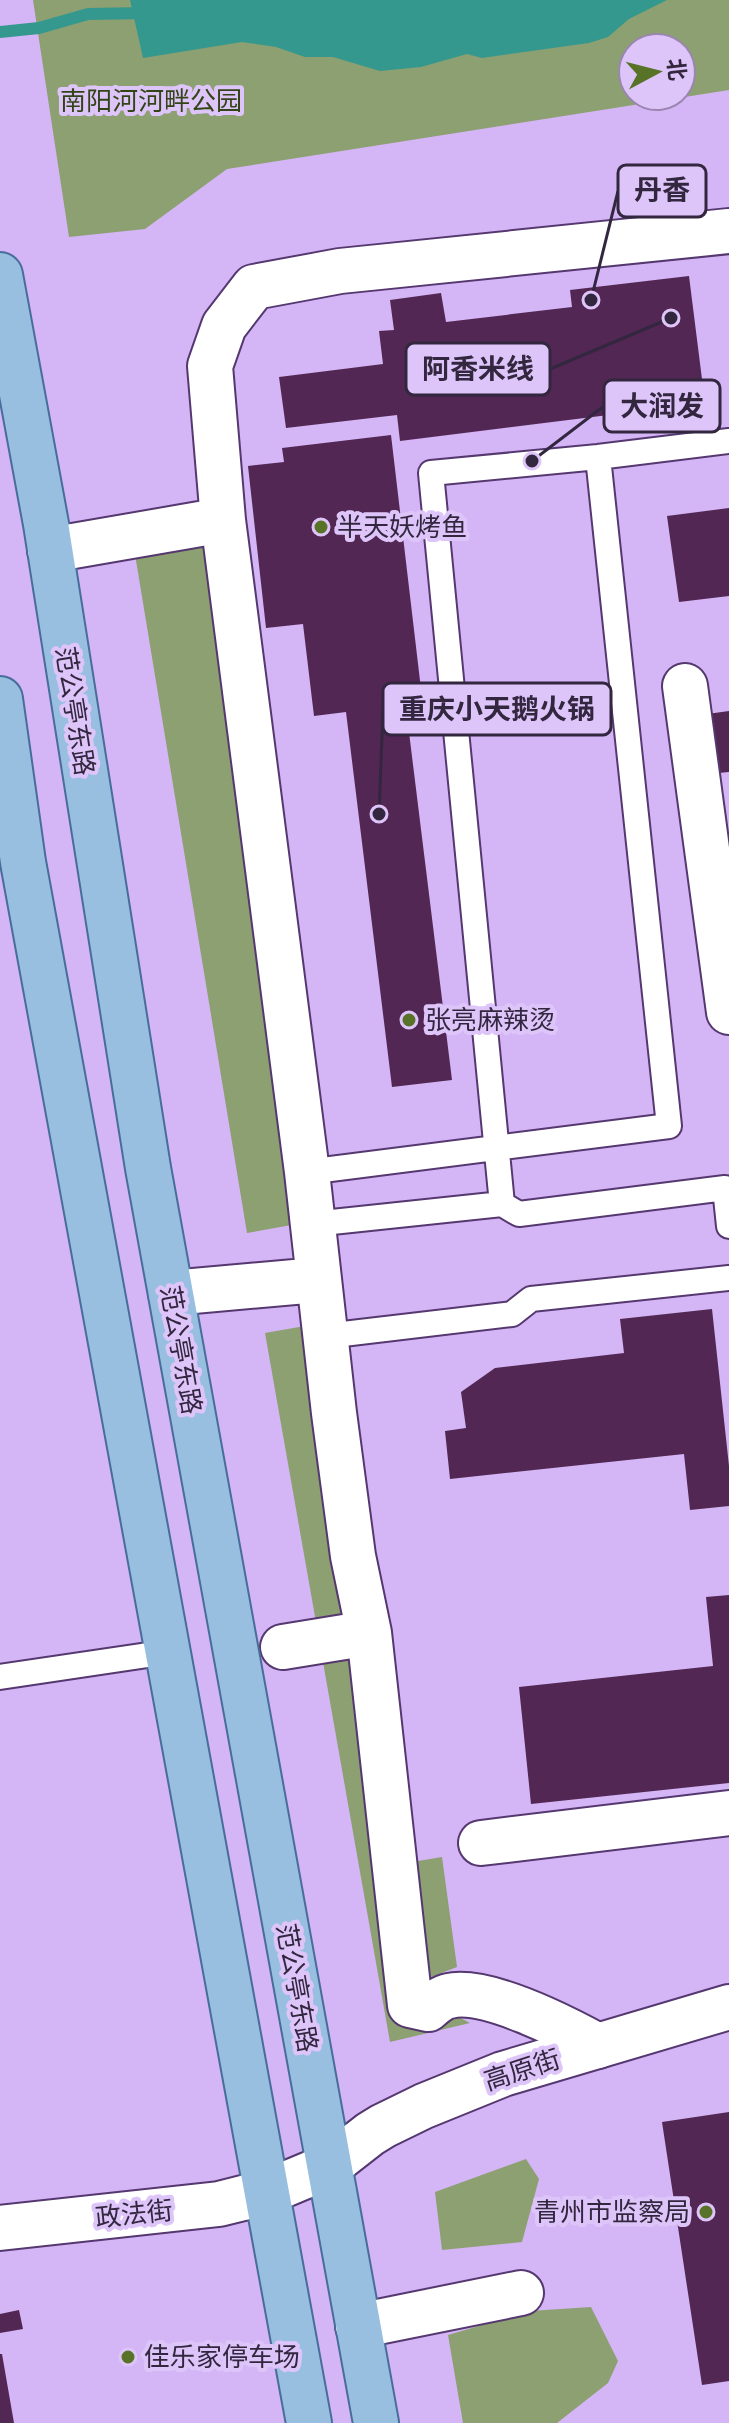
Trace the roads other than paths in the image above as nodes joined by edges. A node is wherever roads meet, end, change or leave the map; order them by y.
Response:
1 (728, 236) edge
2 (0, 275) edge
3 (729, 441) edge
4 (598, 457) junction
5 (223, 520) junction
6 (48, 537) junction
7 (685, 686) dead end
8 (0, 699) edge
9 (7, 814) edge
10 (11, 864) edge
11 (728, 994) edge
12 (498, 1147) junction
13 (307, 1172) junction
14 (502, 1204) junction
15 (313, 1224) junction
16 (729, 1226) edge
17 (729, 1278) edge
18 (317, 1280) junction
19 (171, 1293) junction
20 (326, 1336) junction
21 (369, 1633) junction
22 (283, 1647) dead end
23 (168, 1652) junction
24 (0, 1677) edge
25 (729, 1813) edge
26 (481, 1843) dead end
27 (729, 2007) edge
28 (598, 2046) junction
29 (329, 2166) junction
30 (267, 2192) junction
31 (0, 2228) edge
32 (521, 2293) dead end
33 (358, 2326) junction
34 (309, 2423) edge
35 (376, 2423) edge

1 - 5 street
2 - 6 main road, 范公亭东路
3 - 4 lane
4 - 12 lane
4 - 12 lane
5 - 6 street
5 - 13 street
6 - 19 main road, 范公亭东路
7 - 11 street
8 - 9 main road
9 - 10 main road
10 - 23 main road
12 - 13 lane
12 - 14 lane
13 - 15 street
14 - 15 lane
14 - 16 lane
15 - 18 street
17 - 20 lane
18 - 19 street
18 - 20 street
19 - 29 main road, 范公亭东路
20 - 21 street
21 - 22 street
21 - 28 street
23 - 24 lane
23 - 30 main road
25 - 26 street
27 - 28 street, 高原街
28 - 29 street, 高原街
29 - 30 street, 高原街
29 - 33 main road, 范公亭东路
30 - 31 street, 政法街
30 - 34 main road
32 - 33 street
33 - 35 main road, 范公亭东路

